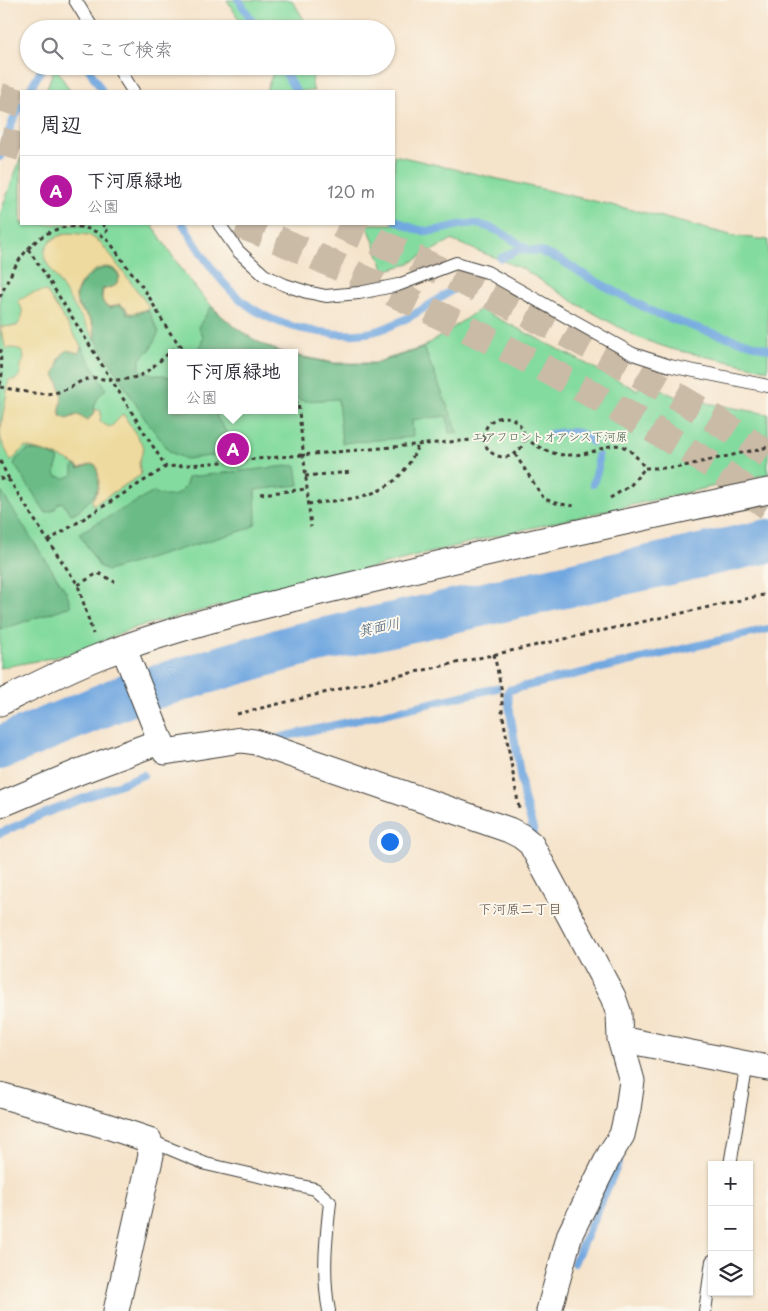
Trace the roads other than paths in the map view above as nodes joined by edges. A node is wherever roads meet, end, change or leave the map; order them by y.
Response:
1 (75, 0) edge
2 (87, 20) edge
3 (123, 75) edge
4 (132, 90) edge
5 (220, 225) edge
6 (768, 386) edge
7 (768, 491) edge
8 (126, 655) junction
9 (0, 703) edge
10 (159, 737) junction
11 (0, 805) edge
12 (620, 1039) junction
13 (757, 1066) edge
14 (0, 1095) edge
15 (149, 1140) junction
16 (731, 1161) edge
17 (708, 1290) edge
18 (116, 1311) edge
19 (329, 1311) edge
20 (549, 1311) edge
21 (705, 1311) edge

1 - 2 lane
3 - 4 lane
5 - 6 lane
7 - 8 street
8 - 9 street
8 - 10 street
10 - 11 street
10 - 12 street
12 - 13 street
12 - 20 street
13 - 16 lane
14 - 15 street
15 - 18 street
15 - 19 lane
17 - 21 lane

